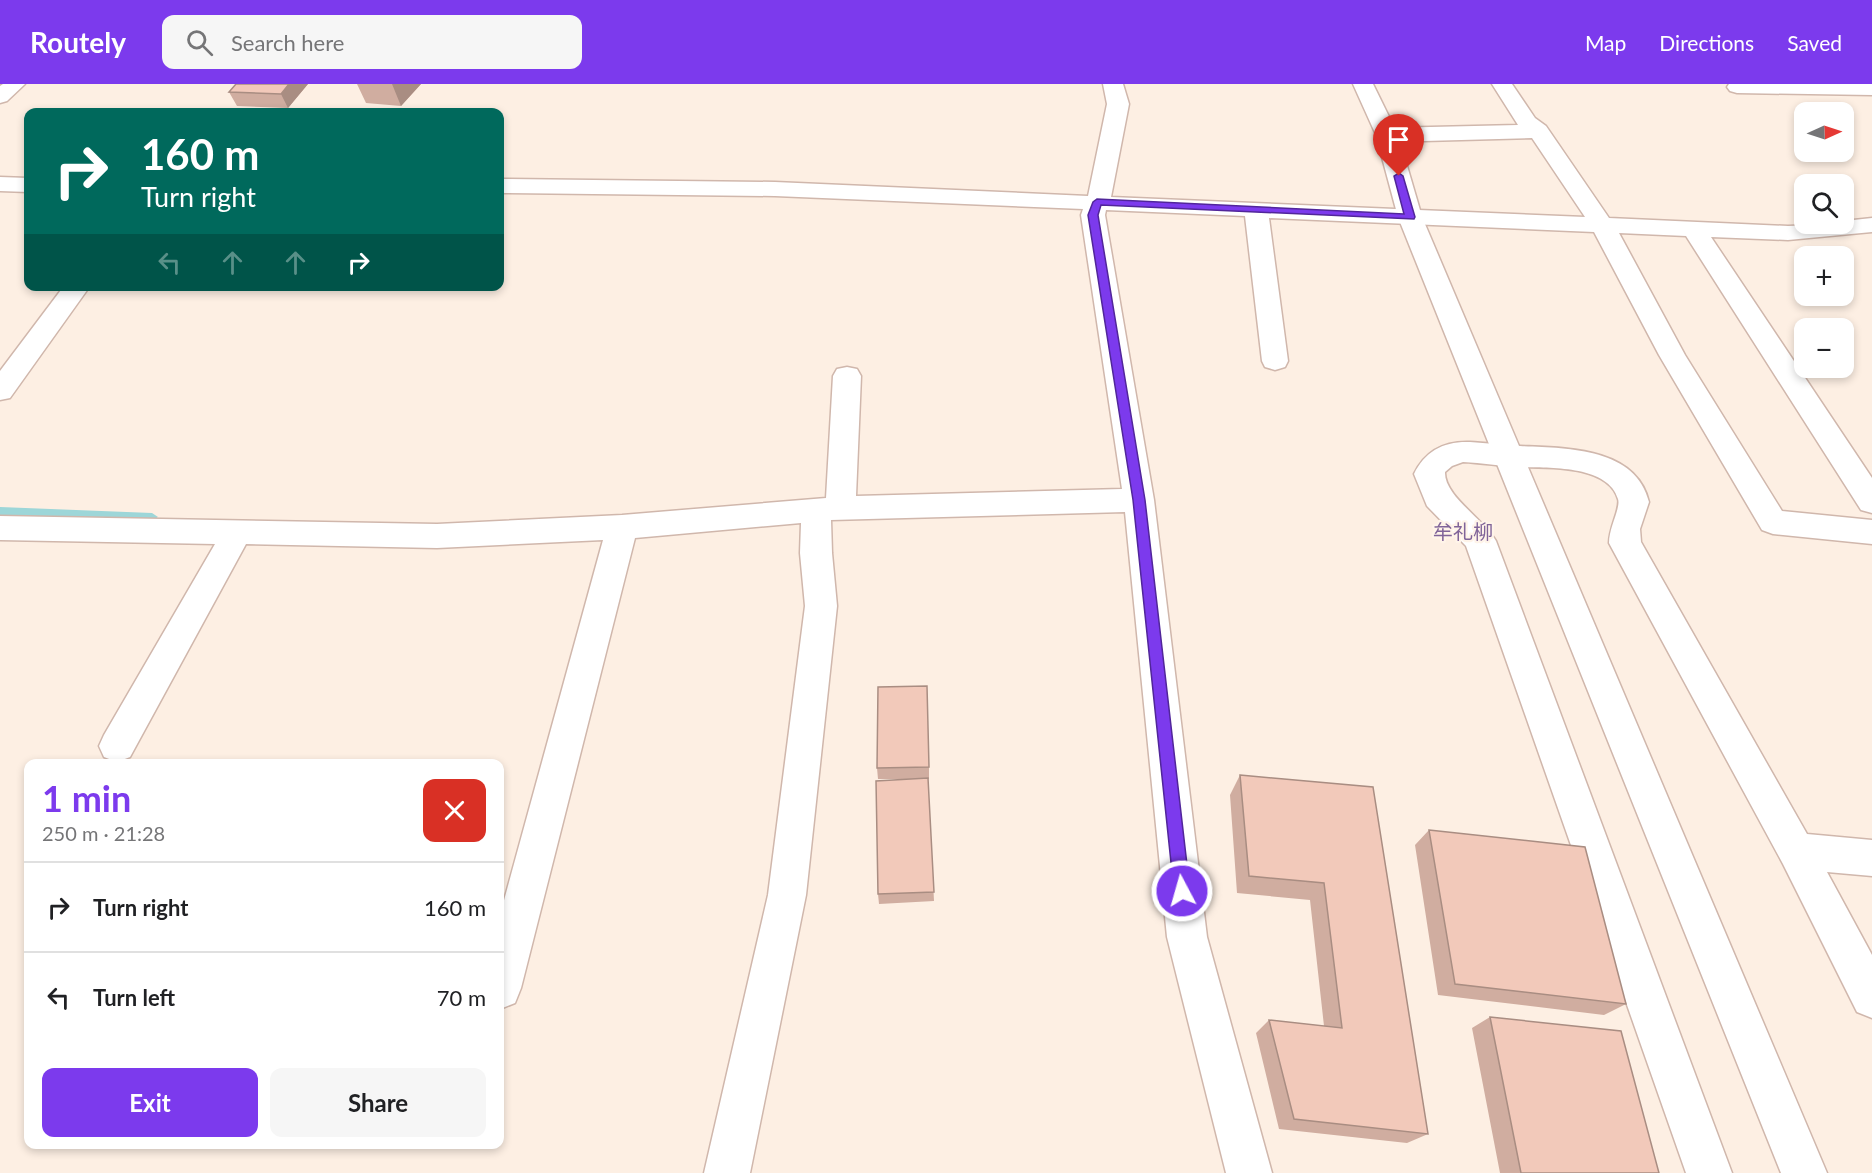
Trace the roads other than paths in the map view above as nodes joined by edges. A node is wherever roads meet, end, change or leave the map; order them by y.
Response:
1 (15, 84) edge
2 (1113, 84) edge
3 (1363, 84) edge
4 (1502, 84) edge
5 (1737, 87) dead end
6 (1872, 89) edge
7 (0, 97) edge
8 (1538, 131) junction
9 (1387, 135) junction
10 (0, 184) edge
11 (24, 185) edge
12 (504, 186) edge
13 (1097, 202) junction
14 (1256, 210) junction
15 (1410, 217) junction
16 (1872, 225) edge
17 (1603, 226) junction
18 (1694, 229) junction
19 (74, 291) edge
20 (1275, 361) dead end
21 (847, 376) dead end
22 (0, 391) edge
23 (1510, 455) junction
24 (1139, 500) junction
25 (1872, 502) edge
26 (828, 509) junction
27 (622, 527) junction
28 (0, 528) edge
29 (237, 532) junction
30 (1872, 532) edge
31 (117, 746) dead end
32 (1796, 851) junction
33 (1872, 858) edge
34 (504, 973) edge
35 (1872, 997) edge
36 (727, 1173) edge
37 (1249, 1173) edge
38 (1708, 1173) edge
39 (1804, 1173) edge

1 - 7 street
2 - 13 street
3 - 9 street
4 - 8 street
5 - 6 street
8 - 9 street
8 - 17 street
9 - 15 street
10 - 11 street
12 - 13 street
13 - 14 street
13 - 24 street
14 - 15 street
14 - 20 street
15 - 17 street
15 - 23 street
16 - 18 street
17 - 18 street
17 - 30 street
18 - 25 street
19 - 22 street
21 - 26 street
23 - 32 street
23 - 38 street
23 - 39 street
24 - 26 street
24 - 37 street
26 - 27 street
26 - 36 street
27 - 29 street
27 - 34 street
28 - 29 street
29 - 31 street
32 - 33 street
32 - 35 street

